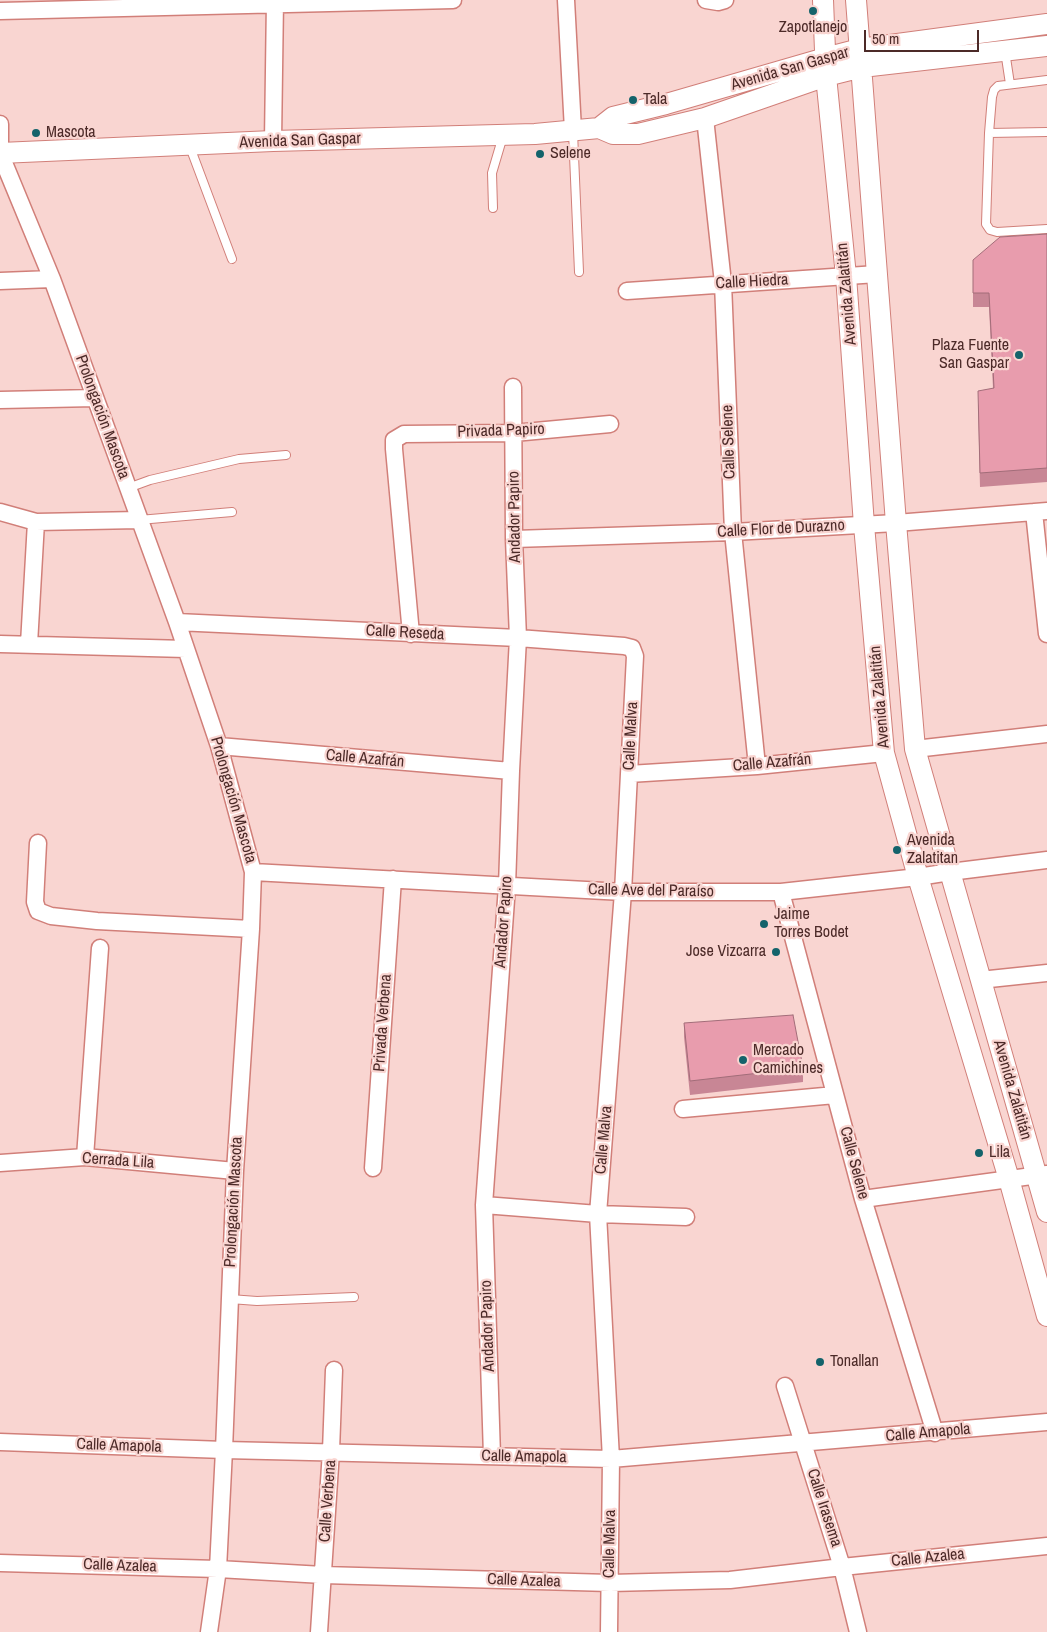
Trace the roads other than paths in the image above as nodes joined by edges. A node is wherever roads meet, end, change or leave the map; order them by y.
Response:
1 (453, 0) edge
2 (566, 0) edge
3 (706, 0) edge
4 (725, 0) edge
5 (823, 0) edge
6 (856, 0) edge
7 (275, 2) edge
8 (0, 11) edge
9 (1047, 24) edge
10 (1004, 40) junction
11 (1047, 46) edge
12 (861, 58) junction
13 (826, 67) junction
14 (1047, 80) edge
15 (1010, 84) junction
16 (705, 118) junction
17 (0, 124) edge
18 (599, 128) junction
19 (573, 130) junction
20 (1047, 132) edge
21 (989, 133) junction
22 (503, 134) junction
23 (273, 141) junction
24 (189, 145) junction
25 (0, 153) edge
26 (493, 208) dead end
27 (1047, 229) edge
28 (232, 259) dead end
29 (579, 272) dead end
30 (877, 274) junction
31 (846, 276) junction
32 (52, 279) junction
33 (0, 281) edge
34 (723, 283) junction
35 (627, 291) dead end
36 (514, 387) dead end
37 (95, 398) junction
38 (0, 400) edge
39 (610, 424) dead end
40 (514, 432) junction
41 (286, 456) dead end
42 (128, 488) junction
43 (0, 512) edge
44 (232, 512) dead end
45 (1040, 512) edge
46 (139, 520) junction
47 (36, 522) junction
48 (896, 523) junction
49 (864, 524) junction
50 (733, 532) junction
51 (514, 538) junction
52 (177, 622) junction
53 (411, 634) junction
54 (1047, 634) edge
55 (518, 638) junction
56 (0, 644) edge
57 (29, 644) junction
58 (632, 648) joint
59 (186, 650) junction
60 (1047, 734) edge
61 (219, 746) junction
62 (915, 749) junction
63 (884, 753) junction
64 (758, 766) junction
65 (511, 771) junction
66 (629, 774) junction
67 (38, 843) dead end
68 (1047, 860) edge
69 (253, 872) junction
70 (950, 872) junction
71 (918, 877) junction
72 (393, 879) junction
73 (507, 886) junction
74 (623, 892) junction
75 (781, 892) junction
76 (251, 929) junction
77 (100, 948) dead end
78 (1047, 973) edge
79 (980, 980) junction
80 (835, 1095) junction
81 (683, 1109) dead end
82 (85, 1157) junction
83 (0, 1163) edge
84 (373, 1168) dead end
85 (235, 1171) junction
86 (1042, 1175) edge
87 (1009, 1179) junction
88 (863, 1199) junction
89 (484, 1206) junction
90 (1047, 1212) edge
91 (598, 1214) junction
92 (686, 1217) dead end
93 (354, 1297) dead end
94 (230, 1299) junction
95 (1047, 1316) edge
96 (334, 1370) dead end
97 (785, 1386) dead end
98 (1047, 1422) edge
99 (936, 1433) junction
100 (0, 1442) edge
101 (803, 1444) junction
102 (224, 1450) junction
103 (331, 1452) junction
104 (492, 1456) junction
105 (611, 1459) junction
106 (1047, 1546) edge
107 (0, 1563) edge
108 (842, 1567) junction
109 (218, 1569) junction
110 (323, 1575) junction
111 (610, 1583) junction
112 (209, 1632) edge
113 (319, 1632) edge
114 (609, 1632) edge
115 (858, 1632) edge

1 - 7 street
2 - 19 street
3 - 4 street
5 - 13 street, Avenida Zalatitán
6 - 12 street, Avenida Zalatitán
7 - 8 street
7 - 23 street
9 - 10 street, Avenida San Gaspar
10 - 11 street, Avenida San Gaspar
10 - 12 street, Avenida San Gaspar
10 - 15 lane
12 - 13 street, Avenida San Gaspar
12 - 30 street, Avenida Zalatitán
13 - 16 street, Avenida San Gaspar
13 - 18 street, Avenida San Gaspar
13 - 31 street, Avenida Zalatitán
14 - 15 lane
15 - 21 lane
16 - 18 street, Avenida San Gaspar
16 - 34 street, Calle Selene
17 - 25 street, Prolongación Mascota
18 - 19 street, Avenida San Gaspar
19 - 22 street, Avenida San Gaspar
19 - 29 lane
20 - 21 lane
21 - 27 lane
22 - 23 street, Avenida San Gaspar
22 - 26 lane
23 - 24 street, Avenida San Gaspar
24 - 25 street, Avenida San Gaspar
24 - 28 lane
25 - 32 street, Prolongación Mascota
30 - 31 street, Calle Hiedra
30 - 48 street, Avenida Zalatitán
31 - 34 street, Calle Hiedra
31 - 49 street, Avenida Zalatitán
32 - 33 street
32 - 37 street, Prolongación Mascota
34 - 35 street, Calle Hiedra
34 - 50 street, Calle Selene
36 - 40 street, Andador Papiro
37 - 38 street
37 - 42 street, Prolongación Mascota
39 - 40 street, Privada Papiro
40 - 51 street, Andador Papiro
40 - 53 street, Privada Papiro
41 - 42 lane
42 - 46 street, Prolongación Mascota
43 - 47 street
44 - 46 lane
45 - 48 street, Calle Flor de Durazno
45 - 54 street
46 - 47 street
46 - 52 street, Prolongación Mascota
47 - 57 street
48 - 49 street, Calle Flor de Durazno
48 - 62 street, Avenida Zalatitán
49 - 50 street, Calle Flor de Durazno
49 - 63 street, Avenida Zalatitán
50 - 51 street, Calle Flor de Durazno
50 - 64 street, Calle Selene
51 - 55 street, Andador Papiro
52 - 53 street, Calle Reseda
52 - 59 street, Prolongación Mascota
53 - 55 street, Calle Reseda
55 - 58 street, Calle Reseda
55 - 65 street, Andador Papiro
56 - 57 street
57 - 59 street
58 - 66 street, Calle Malva
59 - 61 street, Prolongación Mascota
60 - 62 street
61 - 65 street, Calle Azafrán
61 - 69 street, Prolongación Mascota
62 - 70 street, Avenida Zalatitán
63 - 64 street, Calle Azafrán
63 - 71 street, Avenida Zalatitán
64 - 66 street, Calle Azafrán
65 - 73 street, Andador Papiro
66 - 74 street, Calle Malva
67 - 76 street
68 - 70 street, Calle Ave del Paraíso
69 - 72 street, Calle Ave del Paraíso
69 - 76 street, Prolongación Mascota
70 - 71 street, Calle Ave del Paraíso
70 - 79 street, Avenida Zalatitán
71 - 75 street, Calle Ave del Paraíso
71 - 87 street, Avenida Zalatitán
72 - 73 street, Calle Ave del Paraíso
72 - 84 street, Privada Verbena
73 - 74 street, Calle Ave del Paraíso
73 - 89 street, Andador Papiro
74 - 75 street, Calle Ave del Paraíso
74 - 91 street, Calle Malva
75 - 80 street, Calle Selene
76 - 85 street, Prolongación Mascota
77 - 82 street
78 - 79 street
79 - 86 street, Avenida Zalatitán
80 - 81 street
80 - 88 street, Calle Selene
82 - 83 street, Cerrada Lila
82 - 85 street, Cerrada Lila
85 - 94 street, Prolongación Mascota
86 - 87 street
86 - 90 street, Avenida Zalatitán
87 - 88 street
87 - 95 street, Avenida Zalatitán
88 - 99 street, Calle Selene
89 - 91 street
89 - 104 street, Andador Papiro
91 - 92 street
91 - 105 street, Calle Malva
93 - 94 lane
94 - 102 street, Prolongación Mascota
96 - 103 street, Calle Verbena
97 - 101 street, Calle Irasema
98 - 99 street, Calle Amapola
99 - 101 street, Calle Amapola
100 - 102 street, Calle Amapola
101 - 105 street, Calle Amapola
101 - 108 street, Calle Irasema
102 - 103 street, Calle Amapola
102 - 109 street, Prolongación Mascota
103 - 104 street, Calle Amapola
103 - 110 street, Calle Verbena
104 - 105 street, Calle Amapola
105 - 111 street, Calle Malva
106 - 108 street, Calle Azalea
107 - 109 street, Calle Azalea
108 - 111 street, Calle Azalea
108 - 115 street, Calle Irasema
109 - 110 street, Calle Azalea
109 - 112 street, Prolongación Mascota
110 - 111 street, Calle Azalea
110 - 113 street, Calle Verbena
111 - 114 street, Calle Malva

